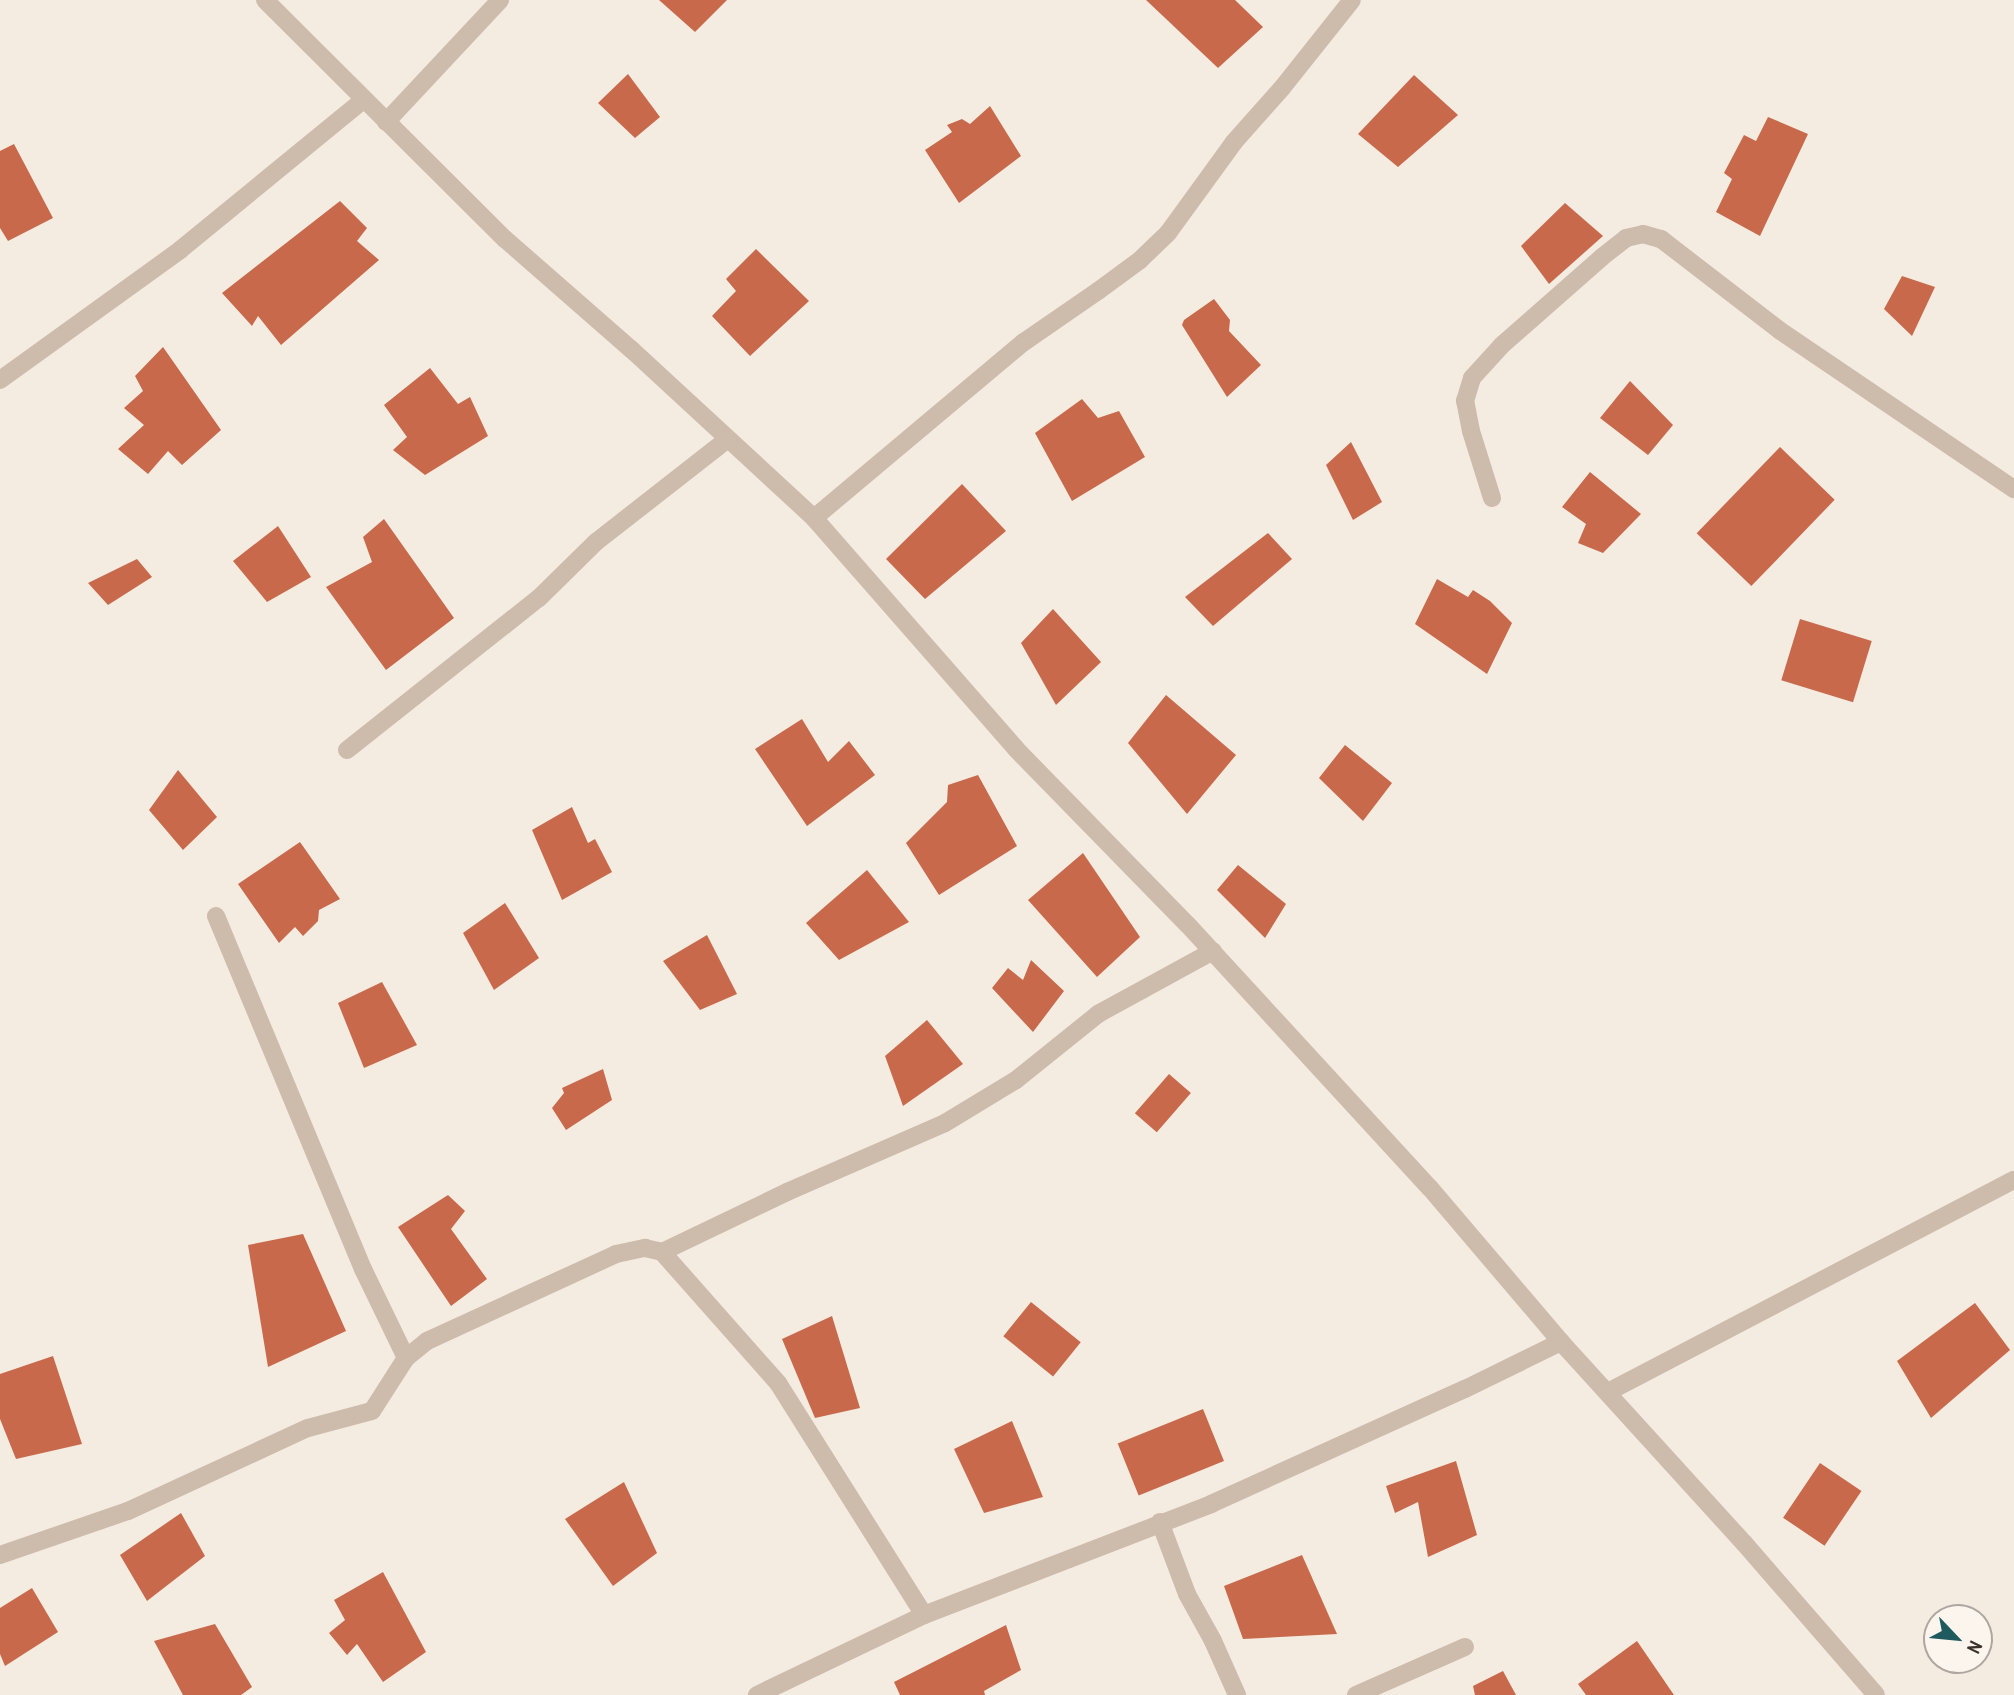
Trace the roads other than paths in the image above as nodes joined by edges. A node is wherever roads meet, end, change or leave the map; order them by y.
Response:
1 (265, 0) edge
2 (500, 0) edge
3 (1352, 0) edge
4 (363, 100) junction
5 (386, 122) junction
6 (0, 380) edge
7 (728, 439) junction
8 (2014, 489) edge
9 (1492, 498) dead end
10 (814, 518) junction
11 (348, 750) dead end
12 (216, 916) dead end
13 (1213, 951) junction
14 (2014, 1180) edge
15 (662, 1252) junction
16 (1561, 1342) junction
17 (406, 1358) junction
18 (1608, 1392) junction
19 (1160, 1522) junction
20 (0, 1555) edge
21 (924, 1615) junction
22 (1465, 1647) dead end
23 (757, 1695) edge
24 (1237, 1695) edge
25 (1356, 1695) edge
26 (1876, 1695) edge

1 - 4 street
2 - 5 street
3 - 10 street
4 - 5 street
4 - 6 street
5 - 7 street
7 - 10 street
7 - 11 street
8 - 9 street
10 - 13 street
12 - 17 street
13 - 15 street
13 - 16 street
14 - 18 street
15 - 17 street
15 - 21 street
16 - 18 street
16 - 19 street
17 - 20 street
18 - 26 street
19 - 21 street
19 - 24 street
21 - 23 street
22 - 25 street

